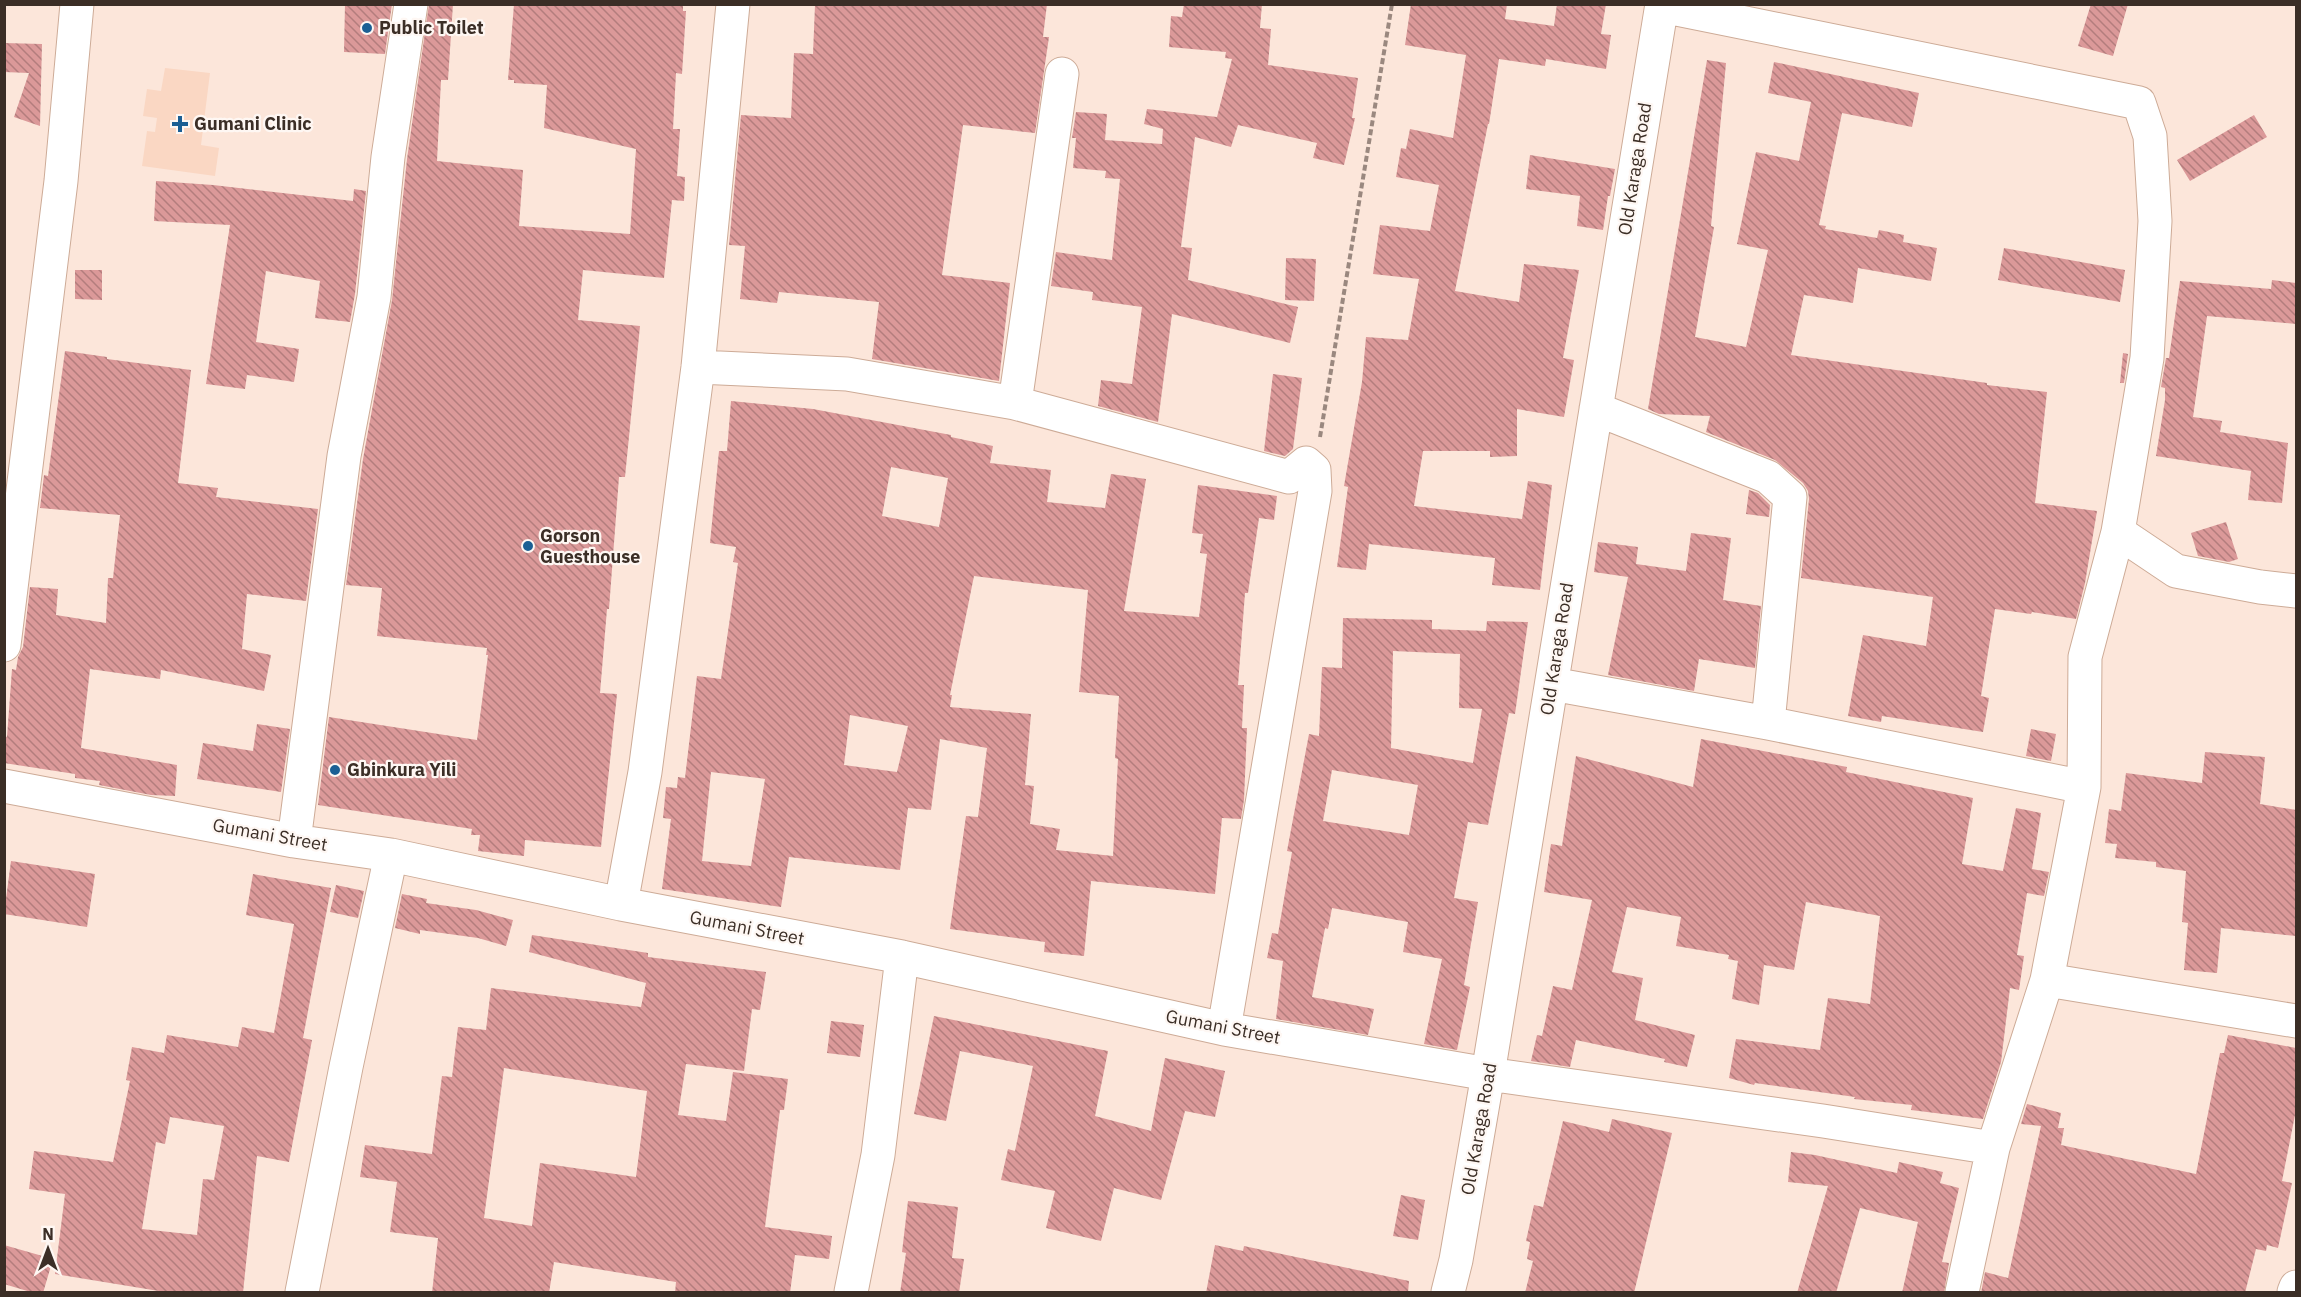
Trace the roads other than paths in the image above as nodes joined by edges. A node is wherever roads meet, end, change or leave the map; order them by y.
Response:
1 (77, 4) edge
2 (411, 4) edge
3 (733, 4) edge
4 (1662, 5) edge
5 (1062, 74) dead end
6 (698, 367) junction
7 (1015, 403) junction
8 (1596, 409) junction
9 (2118, 532) junction
10 (2296, 591) edge
11 (4, 645) edge
12 (1552, 684) junction
13 (1768, 723) junction
14 (4, 786) edge
15 (2084, 787) junction
16 (294, 841) junction
17 (391, 855) junction
18 (621, 904) junction
19 (902, 957) junction
20 (2047, 980) junction
21 (2296, 1021) edge
22 (1224, 1029) junction
23 (1488, 1074) junction
24 (1993, 1148) junction
25 (2296, 1287) edge
26 (302, 1293) edge
27 (851, 1293) edge
28 (1448, 1293) edge
29 (1962, 1293) edge
30 (2294, 1293) edge

1 - 11 street
2 - 16 street
3 - 6 street
4 - 8 street, Old Karaga Road
4 - 9 street
5 - 7 street
6 - 7 street
6 - 18 street
7 - 22 street
8 - 12 street, Old Karaga Road
8 - 13 street
9 - 10 street
9 - 15 street
12 - 13 street
12 - 23 street, Old Karaga Road
13 - 15 street
14 - 16 street, Gumani Street
15 - 20 street
16 - 17 street, Gumani Street
17 - 18 street, Gumani Street
17 - 26 street
18 - 19 street, Gumani Street
19 - 22 street, Gumani Street
19 - 27 street
20 - 21 street
20 - 24 street
22 - 23 street, Gumani Street
23 - 24 street, Gumani Street
23 - 28 street, Old Karaga Road
24 - 29 street
25 - 30 street

